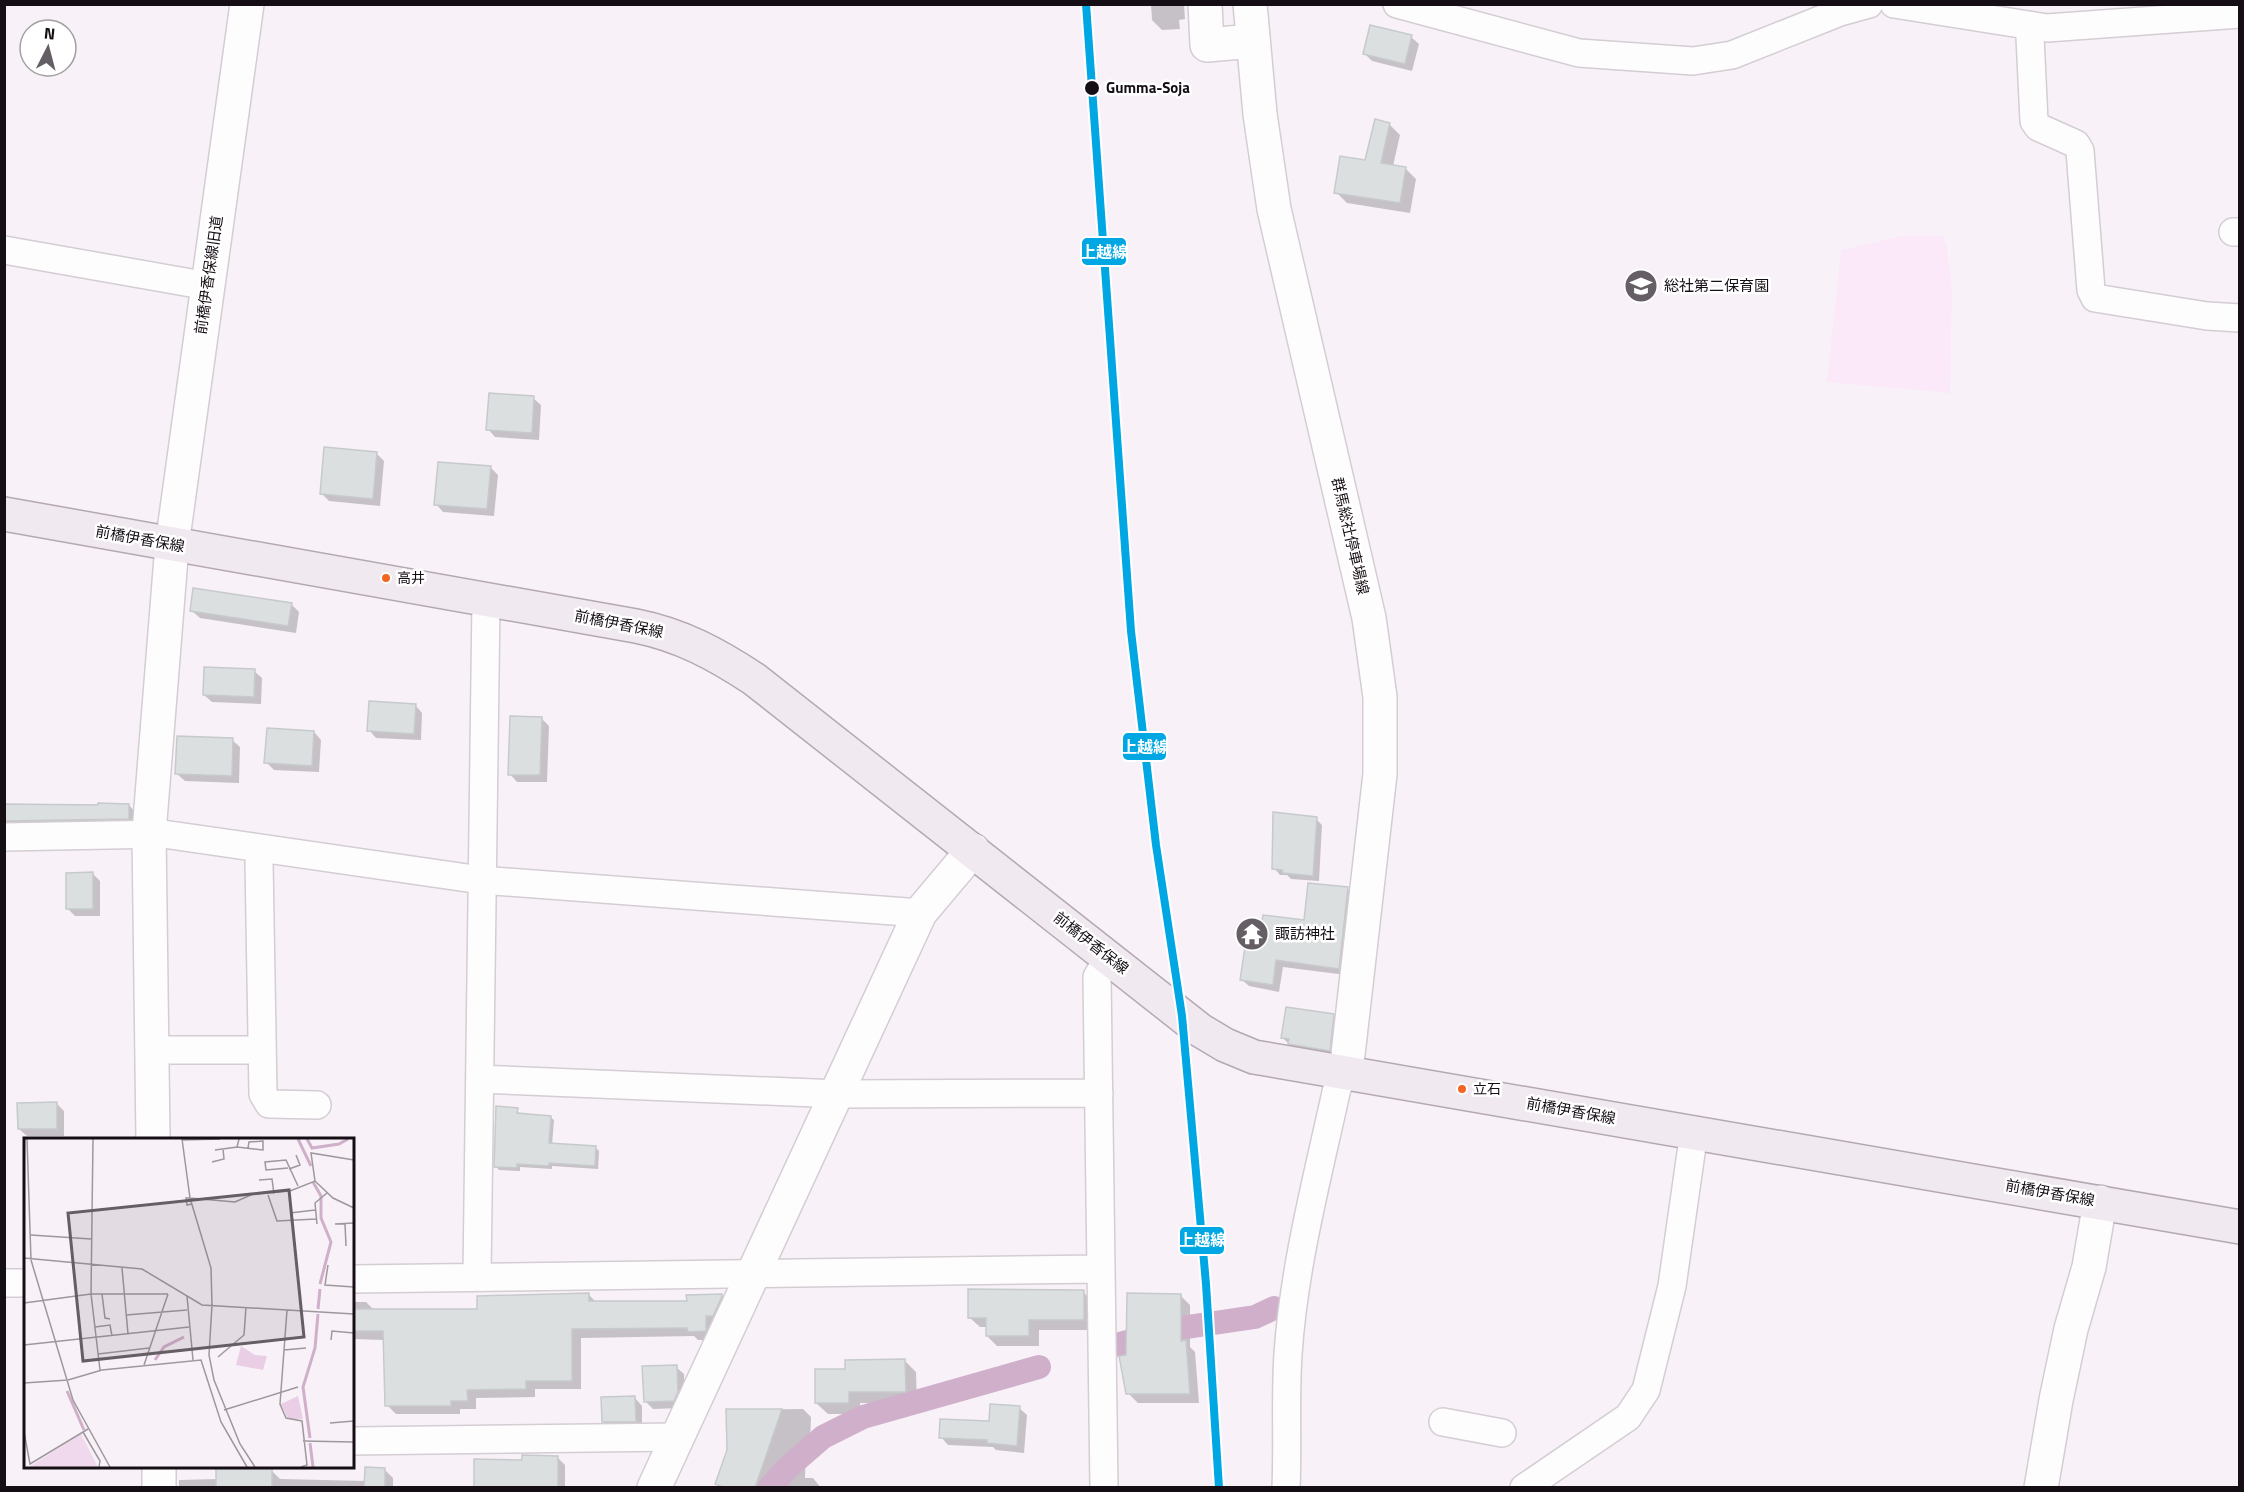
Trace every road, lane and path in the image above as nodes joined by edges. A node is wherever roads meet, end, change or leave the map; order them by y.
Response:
1 (247, 4) edge
2 (1205, 4) edge
3 (1250, 4) edge
4 (1397, 4) edge
5 (1869, 4) edge
6 (1894, 4) edge
7 (2240, 14) edge
8 (2087, 15) edge
9 (2032, 27) junction
10 (1253, 41) junction
11 (4, 250) edge
12 (208, 286) junction
13 (2240, 318) edge
14 (4, 514) edge
15 (172, 545) junction
16 (486, 601) junction
17 (149, 833) junction
18 (4, 837) edge
19 (263, 849) junction
20 (973, 850) junction
21 (481, 880) junction
22 (920, 913) junction
23 (1109, 957) junction
24 (151, 1050) junction
25 (262, 1050) junction
26 (1346, 1072) junction
27 (480, 1079) junction
28 (1099, 1093) junction
29 (838, 1094) junction
30 (317, 1105) dead end
31 (1694, 1132) junction
32 (153, 1138) edge
33 (2100, 1202) junction
34 (2240, 1227) edge
35 (1100, 1269) junction
36 (754, 1274) junction
37 (477, 1276) junction
38 (354, 1279) edge
39 (4, 1283) edge
40 (24, 1283) edge
41 (1443, 1422) dead end
42 (1502, 1433) dead end
43 (678, 1437) junction
44 (354, 1441) edge
45 (159, 1468) edge
46 (159, 1488) edge
47 (654, 1488) edge
48 (1104, 1488) edge
49 (1286, 1488) edge
50 (1524, 1488) edge
51 (2041, 1488) edge

1 - 12 street, 前橋伊香保線旧道
2 - 10 street
3 - 10 street, 群馬総社停車場線
4 - 5 street
6 - 9 street
7 - 8 street
8 - 9 street
9 - 13 street
10 - 26 street, 群馬総社停車場線
11 - 12 street
12 - 15 street, 前橋伊香保線旧道
14 - 15 main road, 前橋伊香保線
15 - 16 main road, 前橋伊香保線
15 - 17 street, 前橋伊香保線旧道
16 - 20 main road, 前橋伊香保線
16 - 21 street
17 - 18 street
17 - 19 street
17 - 24 street, 前橋伊香保線旧道
19 - 21 street
19 - 25 street
20 - 22 street
20 - 23 main road, 前橋伊香保線
21 - 22 street
21 - 27 street
22 - 29 street
23 - 26 main road, 前橋伊香保線
23 - 28 street
24 - 25 street
24 - 32 street, 前橋伊香保線旧道
25 - 30 street
26 - 31 main road, 前橋伊香保線
26 - 49 street
27 - 29 street
27 - 37 street
28 - 29 street
28 - 35 street
29 - 36 street
31 - 33 main road, 前橋伊香保線
31 - 50 street
33 - 34 main road, 前橋伊香保線
33 - 51 street
35 - 36 street
35 - 48 street
36 - 37 street
36 - 43 street
37 - 38 street
39 - 40 street
41 - 42 street
43 - 44 street
43 - 47 street
45 - 46 street

